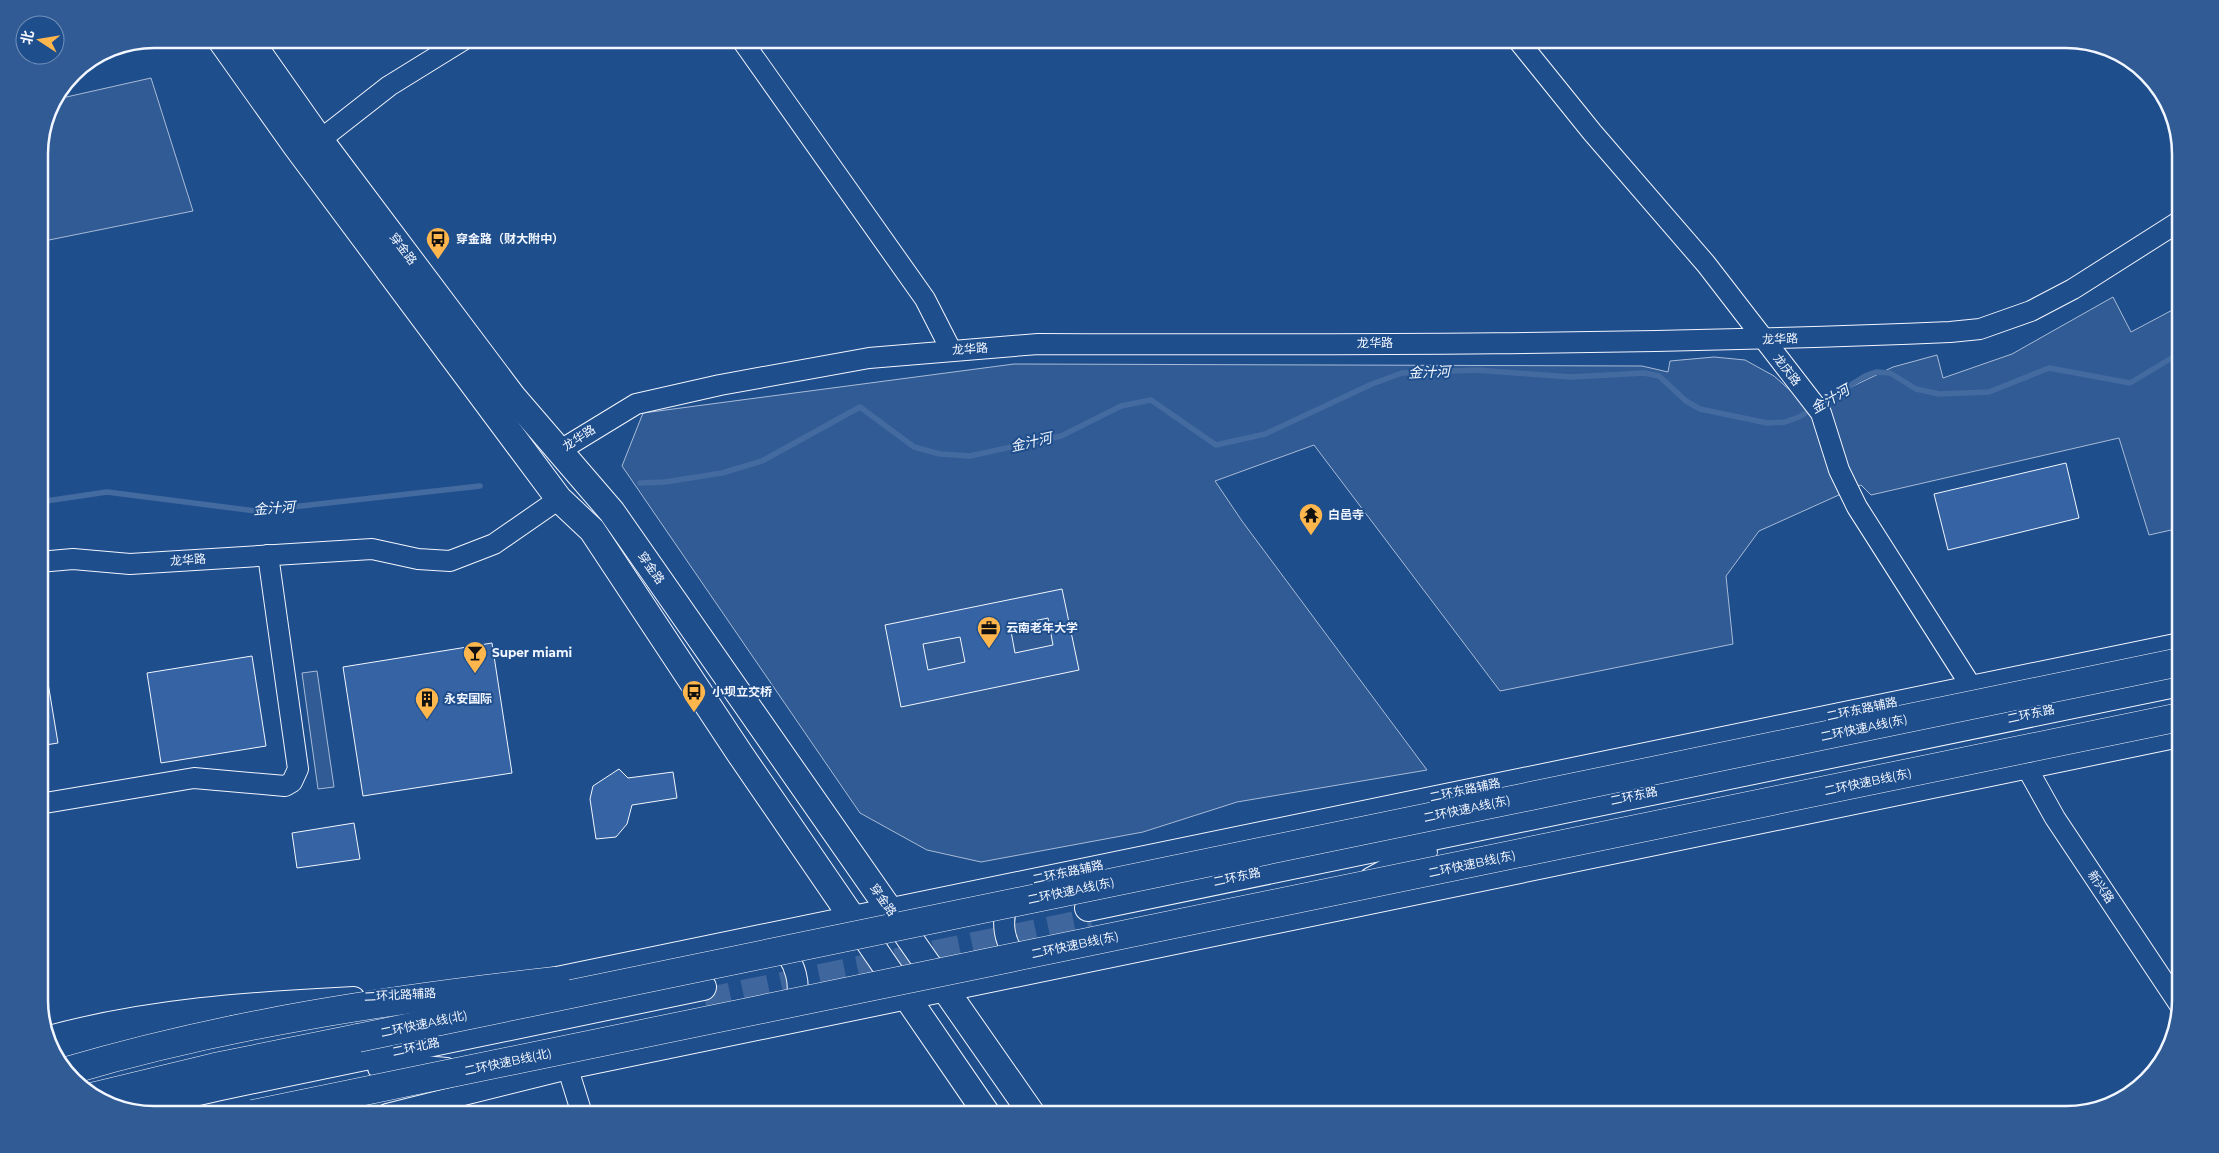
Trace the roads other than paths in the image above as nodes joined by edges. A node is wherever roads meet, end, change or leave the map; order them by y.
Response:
1 (226, 48) edge
2 (255, 48) edge
3 (450, 48) edge
4 (747, 48) edge
5 (1524, 48) edge
6 (320, 140) junction
7 (2171, 227) edge
8 (1763, 340) junction
9 (951, 350) junction
10 (559, 451) junction
11 (559, 499) junction
12 (268, 555) junction
13 (48, 561) edge
14 (2172, 645) edge
15 (2172, 664) edge
16 (2172, 685) edge
17 (1971, 686) junction
18 (2172, 699) edge
19 (2172, 720) edge
20 (2172, 739) edge
21 (2027, 768) junction
22 (48, 802) edge
23 (1239, 837) junction
24 (1425, 846) junction
25 (1037, 878) junction
26 (889, 909) junction
27 (1090, 914) tunnel mouth
28 (852, 917) junction
29 (1256, 927) junction
30 (752, 947) junction
31 (1054, 969) junction
32 (552, 978) junction
33 (946, 991) junction
34 (2172, 993) edge
35 (704, 994) tunnel mouth
36 (908, 999) junction
37 (352, 1007) junction
38 (764, 1019) junction
39 (53, 1035) edge
40 (60, 1050) edge
41 (377, 1061) junction
42 (560, 1061) junction
43 (74, 1069) edge
44 (105, 1094) edge
45 (141, 1105) edge
46 (193, 1106) edge
47 (300, 1106) edge
48 (360, 1106) edge
49 (418, 1106) edge
50 (579, 1106) edge
51 (982, 1106) edge
52 (1026, 1106) edge

1 - 11 main road, 穿金路
2 - 6 main road, 穿金路
3 - 6 street
4 - 9 street
5 - 8 street, 龙庆路
6 - 10 main road, 穿金路
7 - 8 street, 龙华路
8 - 9 street, 龙华路
8 - 17 street, 龙庆路
9 - 10 street, 龙华路
10 - 26 main road, 穿金路
11 - 12 street, 龙华路
11 - 28 main road, 穿金路
12 - 13 street, 龙华路
12 - 22 street
14 - 17 street, 二环东路辅路
15 - 30 highway, 二环快速A线(东), bridge
16 - 24 main road, 二环东路
17 - 23 street, 二环东路辅路
18 - 24 main road, 二环东路
19 - 38 highway, 二环快速B线(东), bridge
20 - 21 street
21 - 29 street
21 - 34 street, 新兴路
23 - 24 street
23 - 25 street, 二环东路辅路
24 - 27 main road, 二环东路
24 - 29 street
25 - 26 street, 二环东路辅路
25 - 31 street
26 - 28 street, 二环东路辅路
26 - 33 main road, 穿金路
28 - 30 street, 二环东路辅路
28 - 36 main road, 穿金路
29 - 31 street
30 - 32 street, 二环北路辅路
30 - 37 highway, bridge
30 - 38 street
30 - 44 highway, 二环快速A线(北), bridge
31 - 33 street
32 - 39 street, 二环北路辅路
32 - 41 street
33 - 36 street
33 - 52 main road, 穿金路
35 - 41 main road, 二环北路
36 - 38 street
36 - 51 main road, 穿金路
37 - 40 highway, bridge
37 - 43 highway, bridge
38 - 42 highway, 二环快速B线(北), bridge
41 - 42 street
41 - 45 main road, 二环北路
41 - 46 main road, 二环北路
42 - 47 highway, 二环快速B线(北), bridge
42 - 48 highway, bridge
42 - 49 street
42 - 50 street

